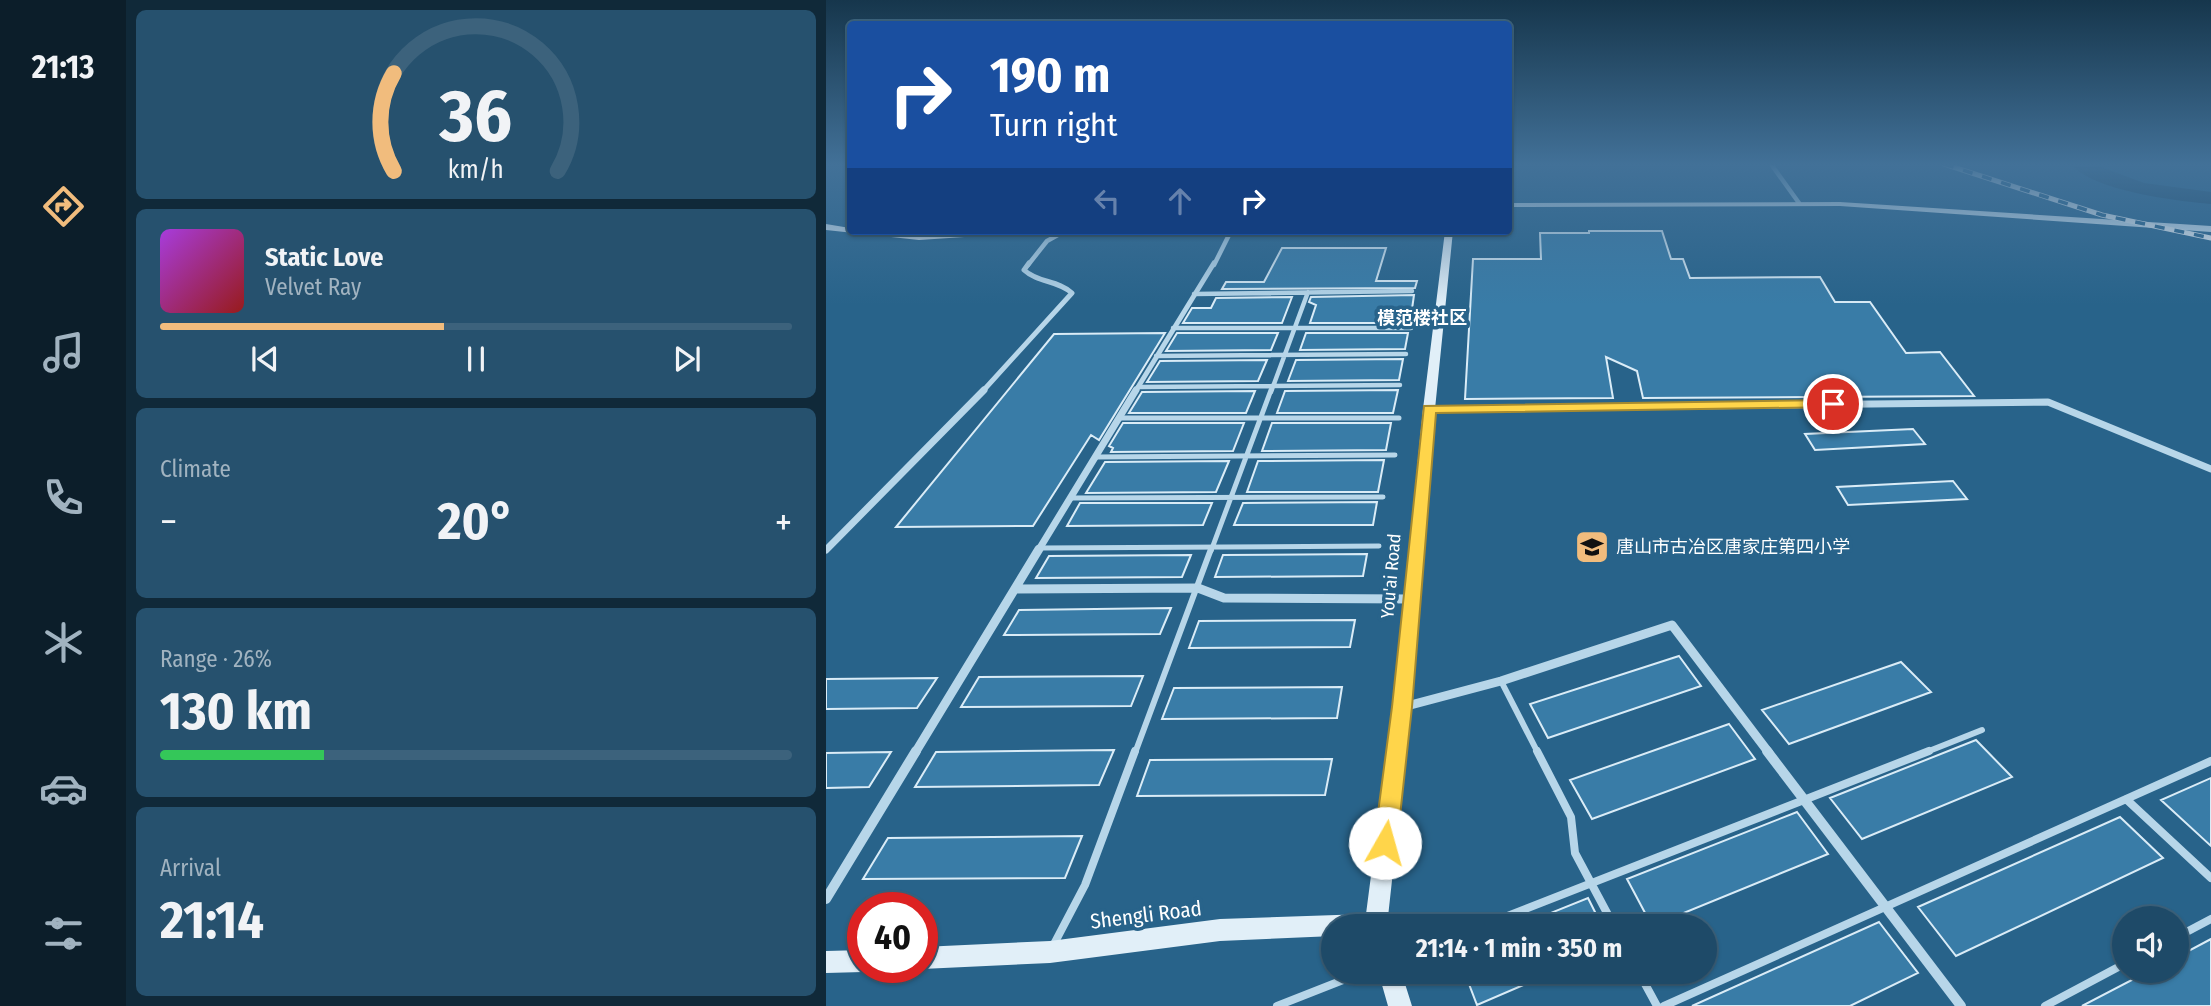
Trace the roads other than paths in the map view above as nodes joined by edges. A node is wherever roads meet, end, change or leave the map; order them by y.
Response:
1 (1966, 211) edge
2 (826, 227) edge
3 (2211, 229) edge
4 (847, 230) edge
5 (898, 235) edge
6 (949, 235) edge
7 (1058, 235) edge
8 (1229, 235) edge
9 (1449, 235) edge
10 (1308, 292) junction
11 (1412, 292) dead end
12 (1194, 293) junction
13 (1173, 328) junction
14 (1294, 328) junction
15 (1411, 328) dead end
16 (1406, 354) dead end
17 (1284, 355) junction
18 (1157, 356) junction
19 (1400, 385) dead end
20 (1273, 386) junction
21 (1138, 387) junction
22 (1429, 409) junction
23 (1119, 418) junction
24 (1261, 418) junction
25 (1399, 418) dead end
26 (1395, 455) dead end
27 (1247, 456) junction
28 (1095, 457) junction
29 (2211, 469) edge
30 (1231, 497) junction
31 (1383, 497) dead end
32 (1071, 498) junction
33 (1380, 546) dead end
34 (1213, 547) junction
35 (1040, 548) junction
36 (826, 550) edge
37 (1198, 588) junction
38 (1015, 589) junction
39 (1411, 599) junction
40 (1501, 681) junction
41 (1402, 707) junction
42 (1982, 730) dead end
43 (2211, 761) edge
44 (2126, 799) junction
45 (1804, 800) junction
46 (2211, 878) edge
47 (1591, 883) junction
48 (826, 898) edge
49 (1886, 907) junction
50 (1377, 914) edge
51 (1512, 914) edge
52 (1608, 914) edge
53 (2211, 919) edge
54 (1321, 927) edge
55 (2189, 931) edge
56 (1050, 952) junction
57 (938, 957) edge
58 (847, 961) edge
59 (826, 962) edge
60 (2112, 970) edge
61 (1333, 984) edge
62 (1394, 984) edge
63 (1645, 984) edge
64 (1278, 1006) edge
65 (1400, 1006) edge
66 (1657, 1006) edge
67 (1664, 1006) edge
68 (1961, 1006) edge
69 (2045, 1006) edge

1 - 3 street
2 - 4 street
5 - 6 street
7 - 36 street
8 - 12 street
9 - 22 street, You'ai Road
10 - 11 lane
10 - 12 lane
10 - 14 lane
12 - 13 street
13 - 14 lane
13 - 18 street
14 - 15 lane
14 - 17 lane
16 - 17 lane
17 - 18 lane
17 - 20 lane
18 - 21 street
19 - 20 lane
20 - 21 lane
20 - 24 lane
21 - 23 street
22 - 29 street
22 - 39 street, You'ai Road
23 - 24 lane
23 - 28 street
24 - 25 lane
24 - 27 lane
26 - 27 lane
27 - 28 lane
27 - 30 lane
28 - 32 street
30 - 31 lane
30 - 32 lane
30 - 34 lane
32 - 35 street
33 - 34 lane
34 - 35 lane
34 - 37 lane
35 - 38 street
37 - 38 street
37 - 39 street
37 - 56 lane
38 - 48 street
39 - 41 street, You'ai Road
40 - 41 street
40 - 45 street
40 - 47 lane
41 - 50 street, You'ai Road
42 - 45 lane
43 - 44 lane
44 - 46 lane
44 - 49 lane
45 - 47 lane
45 - 49 street
47 - 51 lane
47 - 52 lane
49 - 67 lane
49 - 68 street
53 - 55 lane
54 - 56 street, Shengli Road
56 - 57 street, Shengli Road
58 - 59 street
60 - 69 lane
61 - 64 lane
62 - 65 street
63 - 66 lane

